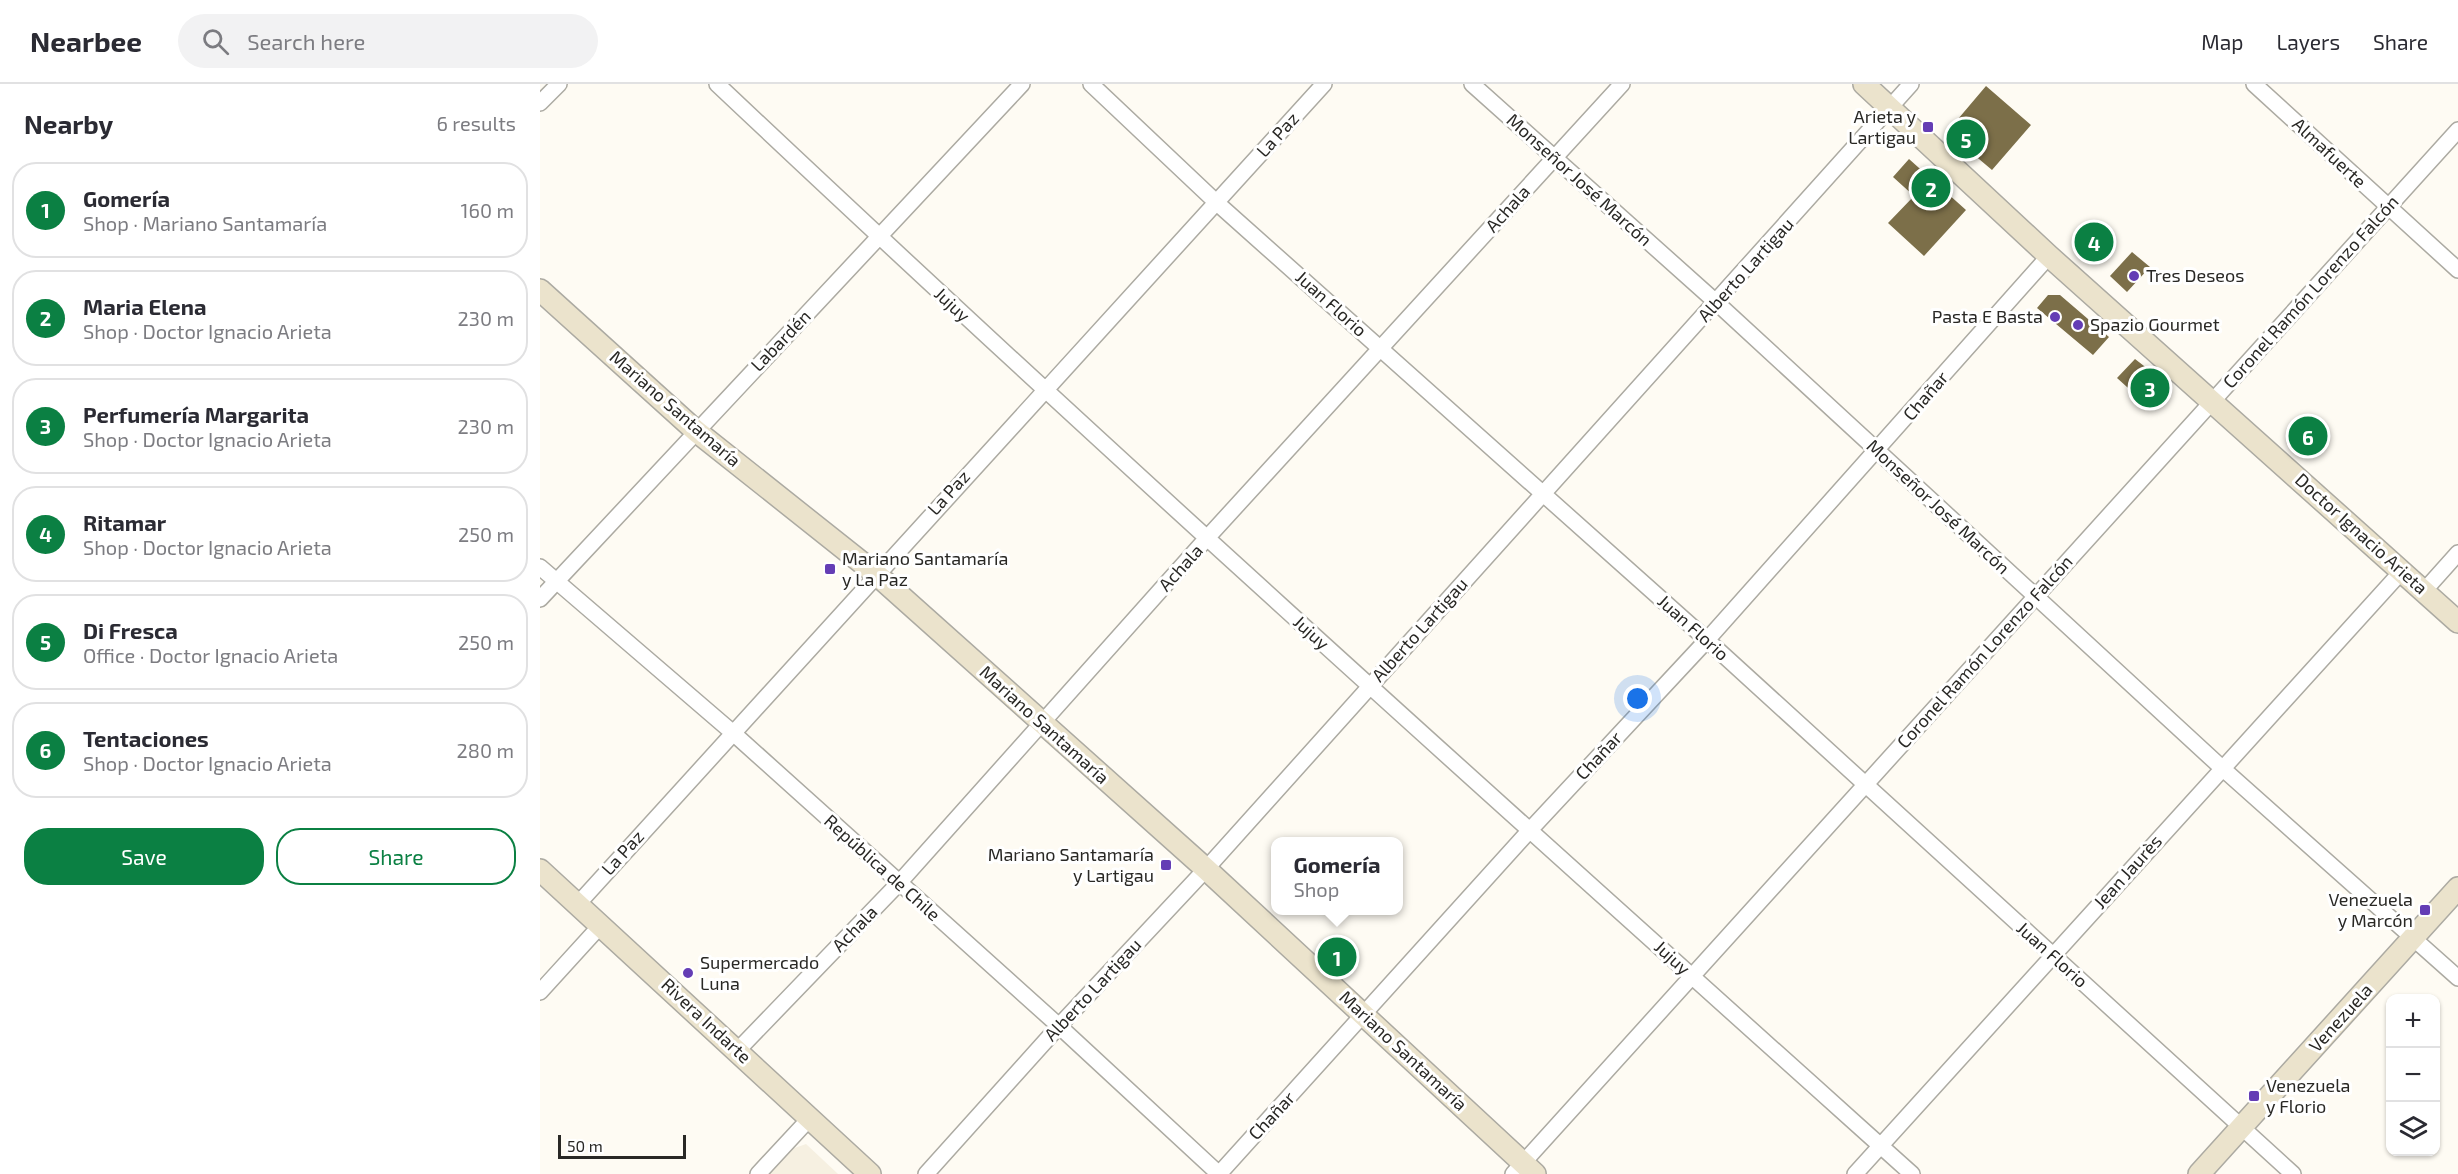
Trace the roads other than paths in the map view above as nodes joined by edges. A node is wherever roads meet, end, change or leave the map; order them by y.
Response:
1 (559, 84) edge
2 (717, 84) edge
3 (1022, 84) edge
4 (1091, 84) edge
5 (1324, 84) edge
6 (1472, 84) edge
7 (1622, 84) edge
8 (1864, 84) edge
9 (1911, 84) edge
10 (2254, 84) edge
11 (540, 103) edge
12 (1889, 108) junction
13 (2458, 130) edge
14 (1554, 158) junction
15 (1217, 203) junction
16 (2388, 207) junction
17 (880, 237) junction
18 (2049, 256) junction
19 (2458, 270) edge
20 (540, 290) edge
21 (1717, 303) junction
22 (1382, 350) junction
23 (1044, 389) junction
24 (2212, 401) junction
25 (696, 431) junction
26 (1877, 451) junction
27 (1543, 496) junction
28 (1208, 538) junction
29 (2458, 553) edge
30 (540, 567) edge
31 (2402, 571) junction
32 (876, 574) junction
33 (556, 581) junction
34 (2424, 591) junction
35 (2035, 597) junction
36 (540, 599) edge
37 (2458, 622) edge
38 (1707, 640) junction
39 (1369, 686) junction
40 (1042, 723) junction
41 (732, 732) junction
42 (2222, 768) junction
43 (1864, 785) junction
44 (1530, 830) junction
45 (1206, 869) junction
46 (540, 870) edge
47 (899, 883) junction
48 (2458, 888) edge
49 (577, 904) junction
50 (601, 925) junction
51 (2413, 938) junction
52 (2052, 956) junction
53 (1693, 977) junction
54 (2458, 978) edge
55 (540, 992) edge
56 (1365, 1015) junction
57 (1059, 1026) junction
58 (738, 1050) junction
59 (810, 1118) junction
60 (2241, 1126) junction
61 (1880, 1146) junction
62 (1523, 1170) edge
63 (758, 1174) edge
64 (870, 1174) edge
65 (926, 1174) edge
66 (1219, 1174) edge
67 (1856, 1174) edge
68 (1912, 1174) edge
69 (2199, 1174) edge
70 (2293, 1174) edge

1 - 11 street
2 - 17 street, Jujuy
3 - 17 street, Labardén
4 - 15 street, Juan Florio
5 - 15 street, La Paz
6 - 14 street, Monseñor José Marcón
7 - 14 street, Achala
8 - 12 street, Doctor Ignacio Arieta
9 - 12 street, Alberto Lartigau
10 - 16 street, Almafuerte
12 - 18 street, Doctor Ignacio Arieta
12 - 21 street, Alberto Lartigau
13 - 16 street, Coronel Ramón Lorenzo Falcón
14 - 21 street, Monseñor José Marcón
14 - 22 street, Achala
15 - 22 street, Juan Florio
15 - 23 street, La Paz
16 - 19 street, Almafuerte
16 - 24 street, Coronel Ramón Lorenzo Falcón
17 - 23 street, Jujuy
17 - 25 street, Labardén
18 - 24 street, Doctor Ignacio Arieta
18 - 26 street, Chañar
20 - 25 street, Mariano Santamaría
21 - 26 street, Monseñor José Marcón
21 - 27 street, Alberto Lartigau
22 - 27 street, Juan Florio
22 - 28 street, Achala
23 - 28 street, Jujuy
23 - 32 street, La Paz
24 - 31 street, Doctor Ignacio Arieta
24 - 35 street, Coronel Ramón Lorenzo Falcón
25 - 32 street, Mariano Santamaría
25 - 33 street, Labardén
26 - 35 street, Monseñor José Marcón
26 - 38 street, Chañar
27 - 38 street, Juan Florio
27 - 39 street, Alberto Lartigau
28 - 39 street, Jujuy
28 - 40 street, Achala
29 - 34 street
30 - 33 street, República de Chile
31 - 34 street, Doctor Ignacio Arieta
31 - 42 street, Jean Jaurès
32 - 40 street, Mariano Santamaría
32 - 41 street, La Paz
33 - 36 street, Labardén
33 - 41 street, República de Chile
34 - 37 street, Doctor Ignacio Arieta
35 - 42 street, Monseñor José Marcón
35 - 43 street, Coronel Ramón Lorenzo Falcón
38 - 43 street, Juan Florio
38 - 44 street, Chañar
39 - 44 street, Jujuy
39 - 45 street, Alberto Lartigau
40 - 45 street, Mariano Santamaría
40 - 47 street, Achala
41 - 47 street, República de Chile
41 - 49 street, La Paz
42 - 51 street, Monseñor José Marcón
42 - 52 street, Jean Jaurès
43 - 52 street, Juan Florio
43 - 53 street, Coronel Ramón Lorenzo Falcón
44 - 53 street, Jujuy
44 - 56 street, Chañar
45 - 56 street, Mariano Santamaría
45 - 57 street, Alberto Lartigau
46 - 49 street, Rivera Indarte
47 - 57 street, República de Chile
47 - 58 street, Achala
48 - 51 street, Venezuela
49 - 50 street, Rivera Indarte
50 - 55 street
50 - 58 street, Rivera Indarte
51 - 54 street, Monseñor José Marcón
51 - 60 street, Venezuela
52 - 60 street, Juan Florio
52 - 61 street, Jean Jaurès
53 - 61 street, Jujuy
53 - 62 street, Coronel Ramón Lorenzo Falcón
56 - 62 street, Mariano Santamaría
56 - 66 street, Chañar
57 - 65 street, Alberto Lartigau
57 - 66 street, República de Chile
58 - 59 street, Rivera Indarte
59 - 63 street
59 - 64 street, Rivera Indarte
60 - 69 street, Venezuela
60 - 70 street, Juan Florio
61 - 67 street, Jean Jaurès
61 - 68 street, Jujuy

